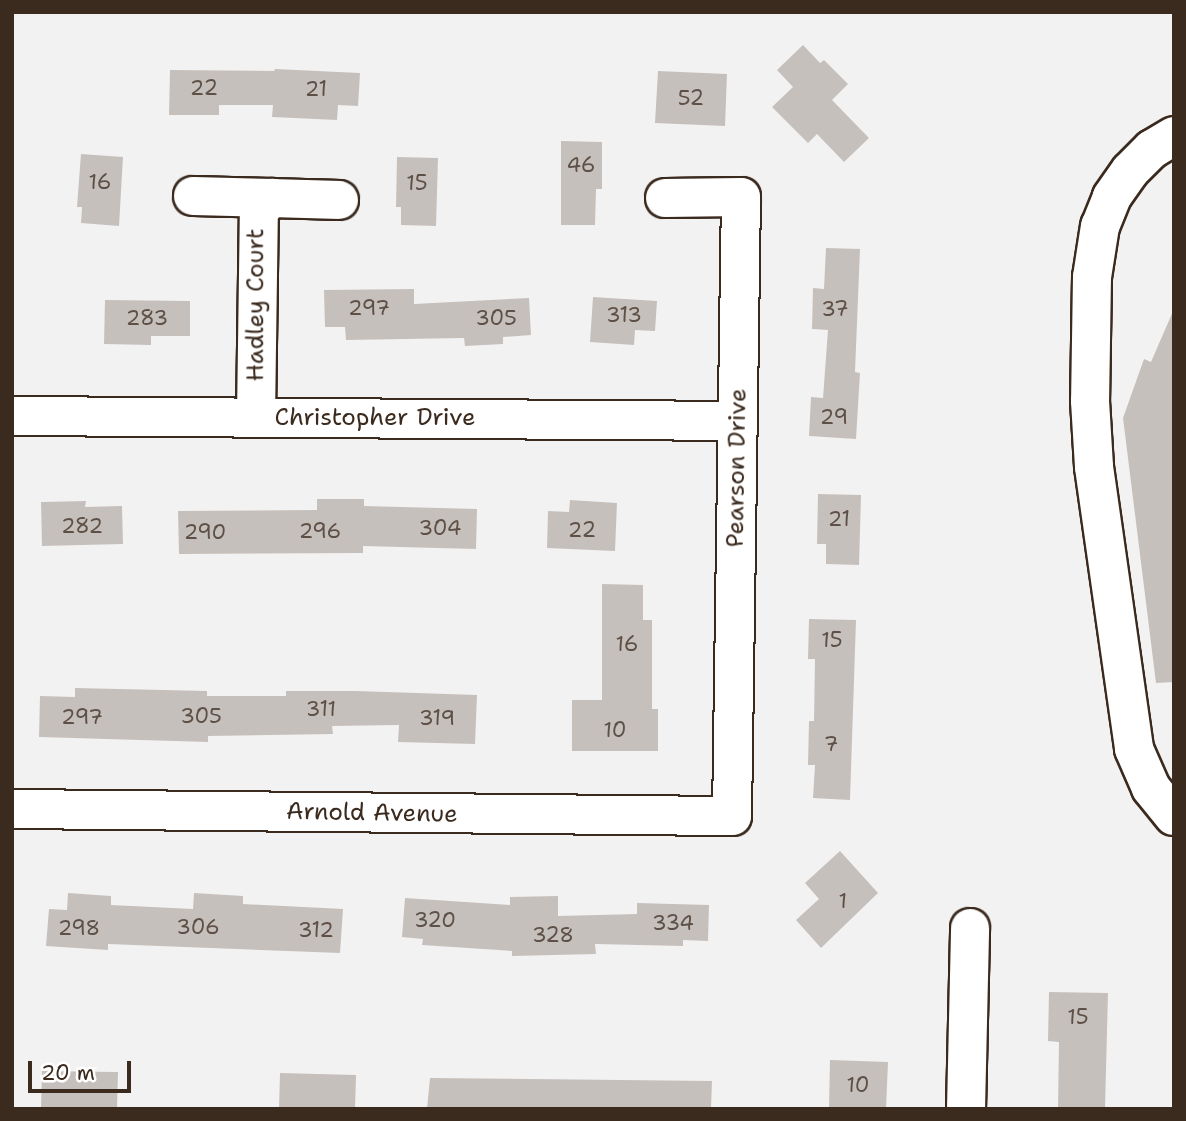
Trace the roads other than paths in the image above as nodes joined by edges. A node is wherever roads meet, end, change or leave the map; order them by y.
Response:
1 (1174, 135) edge
2 (193, 196) dead end
3 (272, 198) junction
4 (665, 198) dead end
5 (339, 200) dead end
6 (12, 416) edge
7 (256, 418) junction
8 (738, 421) junction
9 (12, 809) edge
10 (732, 816) joint
11 (1174, 816) edge
12 (970, 928) dead end
13 (966, 1109) edge

1 - 11 street
2 - 3 street, Hadley Court
3 - 5 street, Hadley Court
3 - 7 street, Hadley Court
4 - 8 street, Pearson Drive
6 - 7 street, Christopher Drive
7 - 8 street, Christopher Drive
8 - 10 street, Pearson Drive
9 - 10 street, Arnold Avenue
12 - 13 street

